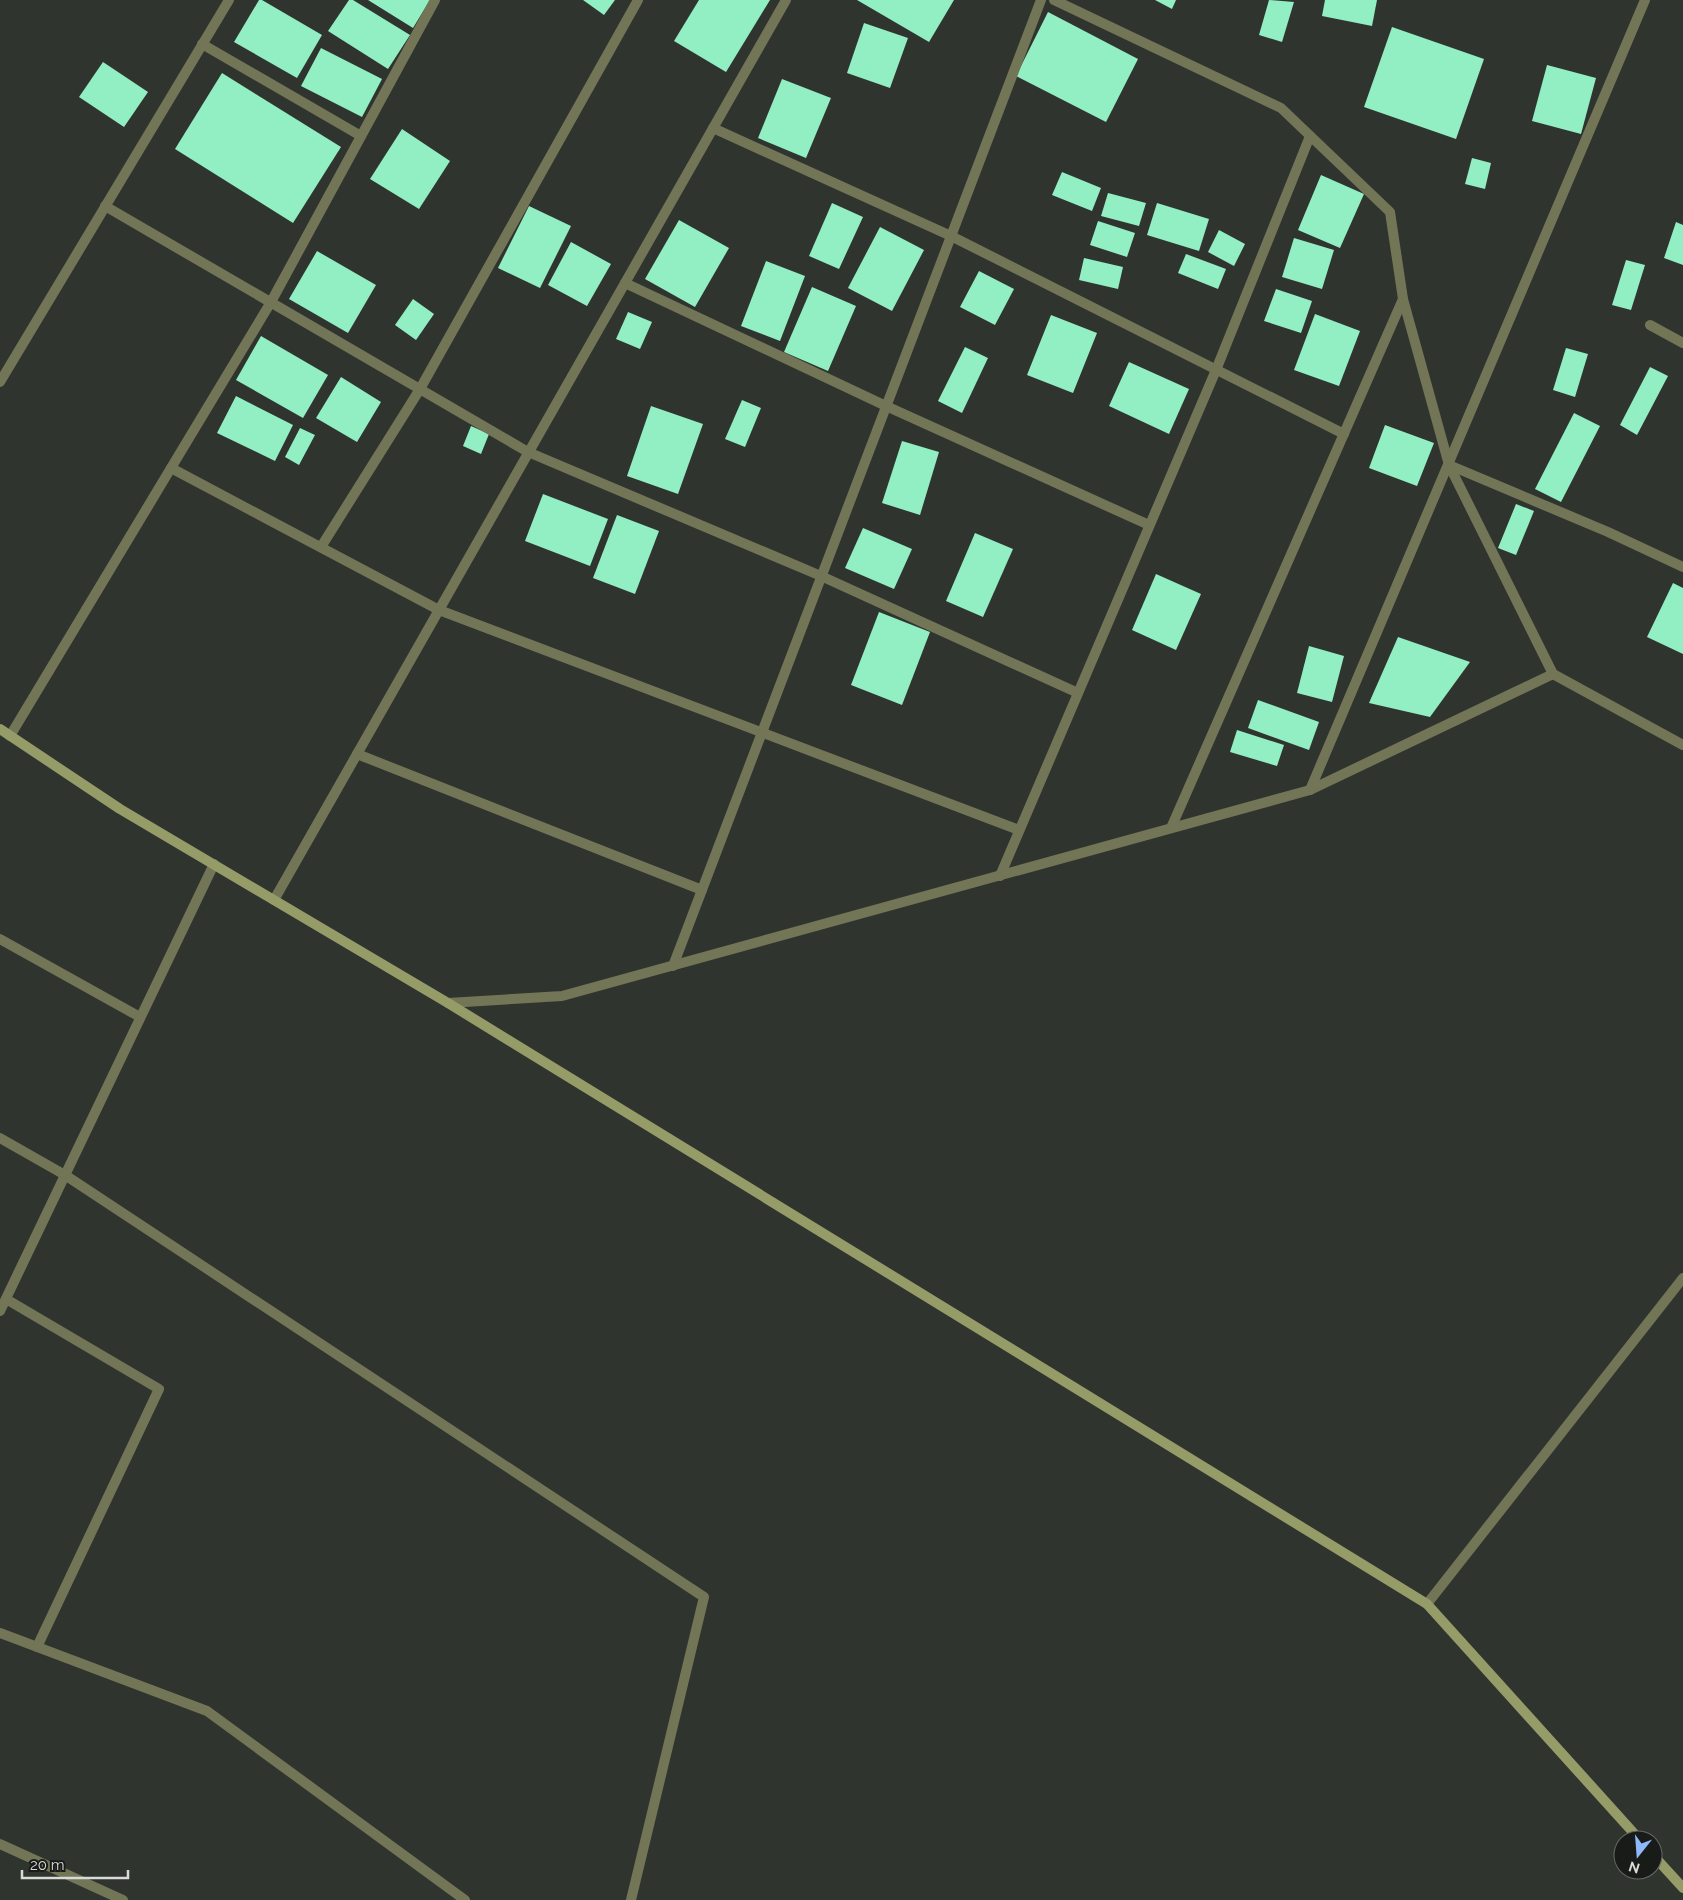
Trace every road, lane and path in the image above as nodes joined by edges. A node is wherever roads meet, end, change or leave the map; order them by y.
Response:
1 (228, 0) edge
2 (434, 0) edge
3 (638, 0) edge
4 (786, 0) edge
5 (1041, 0) edge
6 (1645, 0) edge
7 (1060, 1) edge
8 (202, 44) junction
9 (713, 128) junction
10 (361, 136) junction
11 (1310, 136) junction
12 (105, 206) junction
13 (950, 236) junction
14 (625, 283) junction
15 (1403, 299) junction
16 (270, 302) junction
17 (1650, 325) dead end
18 (1683, 343) edge
19 (1216, 370) junction
20 (0, 382) edge
21 (420, 389) junction
22 (886, 406) junction
23 (1344, 434) junction
24 (528, 452) junction
25 (1449, 465) junction
26 (171, 468) junction
27 (1149, 526) junction
28 (320, 547) junction
29 (1683, 567) edge
30 (821, 576) junction
31 (439, 610) junction
32 (1553, 674) junction
33 (1078, 693) junction
34 (0, 729) edge
35 (762, 732) junction
36 (10, 736) junction
37 (1683, 745) edge
38 (356, 754) junction
39 (1310, 790) junction
40 (1171, 828) junction
41 (1019, 830) junction
42 (214, 864) junction
43 (1000, 876) junction
44 (702, 890) junction
45 (274, 900) junction
46 (0, 939) edge
47 (673, 966) junction
48 (448, 1002) junction
49 (140, 1017) junction
50 (0, 1138) edge
51 (65, 1175) junction
52 (1683, 1278) edge
53 (6, 1298) junction
54 (0, 1311) edge
55 (1427, 1604) junction
56 (0, 1633) edge
57 (37, 1647) junction
58 (1631, 1830) edge
59 (0, 1844) edge
60 (1663, 1866) edge
61 (1683, 1888) edge
62 (123, 1900) edge
63 (465, 1900) edge
64 (631, 1900) edge

1 - 8 street
2 - 10 street
3 - 21 street
4 - 9 street
5 - 13 street
6 - 25 street
7 - 11 street
8 - 10 street
8 - 12 street
9 - 13 street
9 - 14 street
10 - 16 street
11 - 15 street
11 - 19 street
12 - 16 street
12 - 20 street
13 - 19 street
13 - 22 street
14 - 22 street
14 - 24 street
15 - 23 street
15 - 25 street
16 - 21 street
16 - 26 street
17 - 18 street
19 - 23 street
19 - 27 street
21 - 24 street
21 - 28 street
22 - 27 street
22 - 30 street
23 - 40 street
24 - 30 street
24 - 31 street
25 - 29 street
25 - 32 street
25 - 39 street
26 - 28 street
26 - 36 street
27 - 33 street
28 - 31 street
30 - 33 street
30 - 35 street
31 - 35 street
31 - 38 street
32 - 37 street
32 - 39 street
33 - 41 street
34 - 36 street
35 - 41 street
35 - 44 street
36 - 42 street
38 - 44 street
38 - 45 street
39 - 40 street
40 - 43 street
41 - 43 street
42 - 45 street
42 - 49 street
43 - 47 street
44 - 47 street
45 - 48 street
46 - 49 street
47 - 48 street
48 - 55 street
49 - 51 street
50 - 51 street
51 - 53 street
51 - 64 street
52 - 55 street
53 - 54 street
53 - 57 street
55 - 58 street
56 - 57 street
57 - 63 street
59 - 62 street
60 - 61 street

